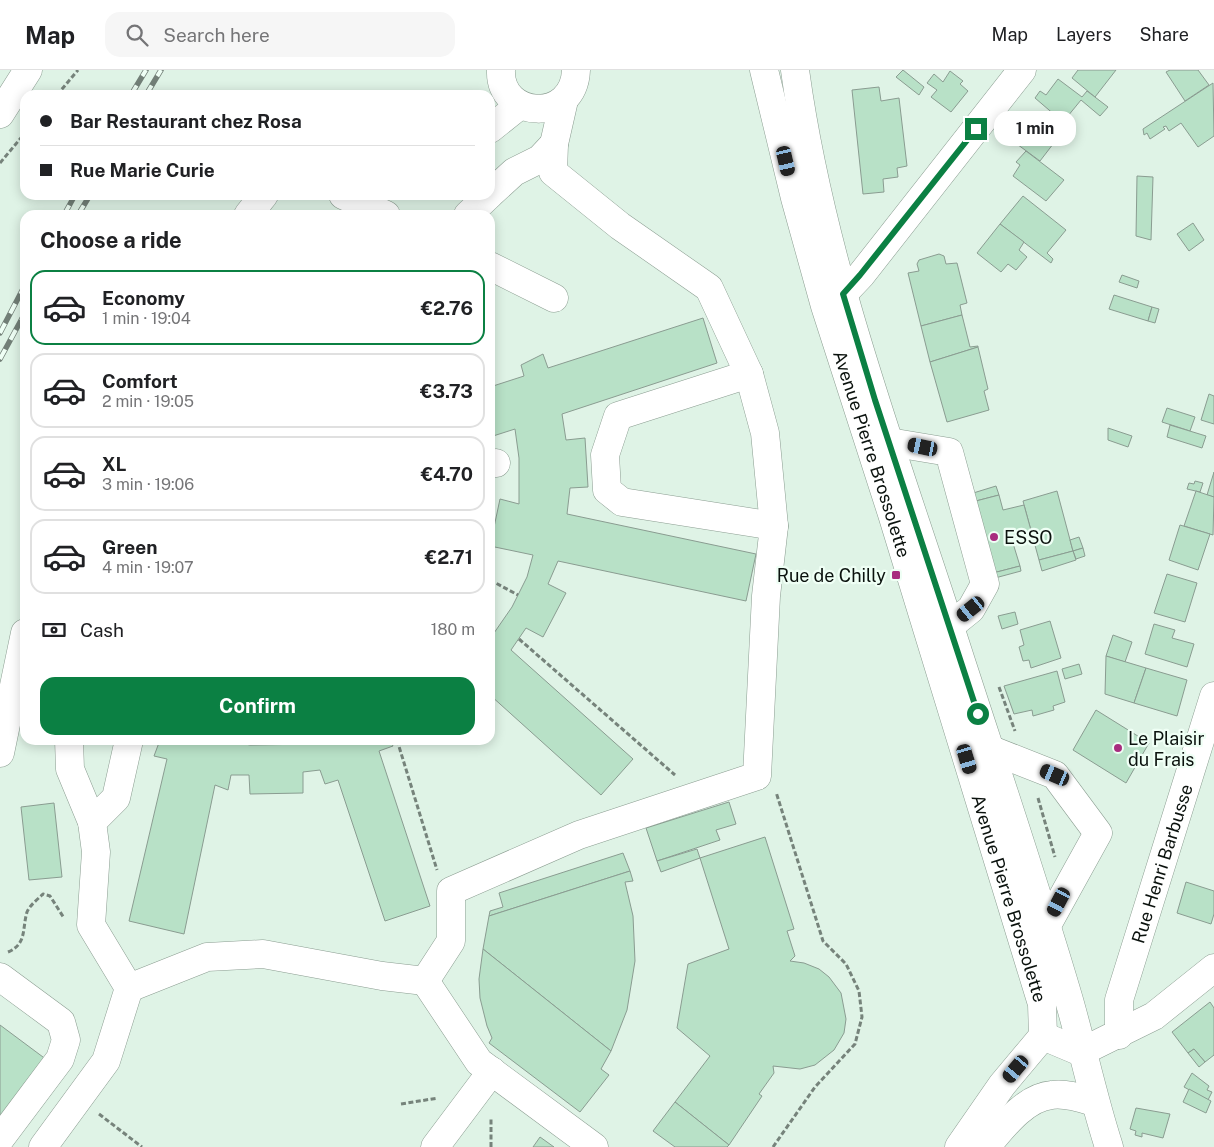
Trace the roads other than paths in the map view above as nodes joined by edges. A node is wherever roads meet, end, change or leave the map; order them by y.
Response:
1 (28, 70) edge
2 (501, 70) edge
3 (576, 70) edge
4 (764, 70) edge
5 (795, 70) edge
6 (1022, 70) edge
7 (564, 100) junction
8 (520, 104) junction
9 (0, 114) edge
10 (495, 125) edge
11 (554, 144) junction
12 (495, 190) edge
13 (260, 200) edge
14 (354, 200) edge
15 (484, 200) edge
16 (252, 210) edge
17 (375, 210) edge
18 (474, 210) edge
19 (495, 268) edge
20 (843, 294) junction
21 (554, 298) dead end
22 (750, 374) junction
23 (889, 442) junction
24 (774, 526) junction
25 (950, 626) junction
26 (20, 657) edge
27 (1214, 696) edge
28 (69, 745) edge
29 (128, 745) edge
30 (989, 749) junction
31 (0, 753) edge
32 (92, 822) junction
33 (1046, 927) junction
34 (1214, 968) edge
35 (0, 977) edge
36 (425, 981) junction
37 (128, 988) junction
38 (1119, 1035) junction
39 (1043, 1036) junction
40 (1081, 1052) junction
41 (492, 1071) junction
42 (1094, 1102) junction
43 (0, 1139) edge
44 (43, 1147) edge
45 (434, 1147) edge
46 (594, 1147) edge
47 (959, 1147) edge
48 (986, 1147) edge
49 (1109, 1147) edge

1 - 9 main road
2 - 8 main road
3 - 7 main road
4 - 39 main road, Avenue Pierre Brossolette
5 - 20 main road, Avenue Pierre Brossolette
6 - 20 main road
7 - 8 main road
7 - 11 main road
8 - 10 main road
11 - 12 main road
11 - 22 main road
13 - 16 main road
14 - 17 main road
15 - 18 main road
19 - 21 main road
20 - 23 main road, Avenue Pierre Brossolette
22 - 24 main road
22 - 24 main road
23 - 25 main road, Avenue Pierre Brossolette
23 - 25 main road
24 - 36 main road
25 - 30 main road, Avenue Pierre Brossolette
26 - 31 main road
27 - 38 main road, Rue Henri Barbusse
28 - 32 main road
29 - 32 main road
30 - 33 main road, Avenue Pierre Brossolette
30 - 33 main road
32 - 37 main road
33 - 40 main road, Avenue Pierre Brossolette
34 - 38 main road
35 - 43 main road
36 - 37 main road
36 - 41 main road
37 - 44 main road
38 - 40 main road
39 - 40 main road
39 - 47 main road
40 - 42 main road, Avenue Pierre Brossolette
41 - 45 main road
41 - 46 main road
42 - 48 main road
42 - 49 main road, Avenue Pierre Brossolette

